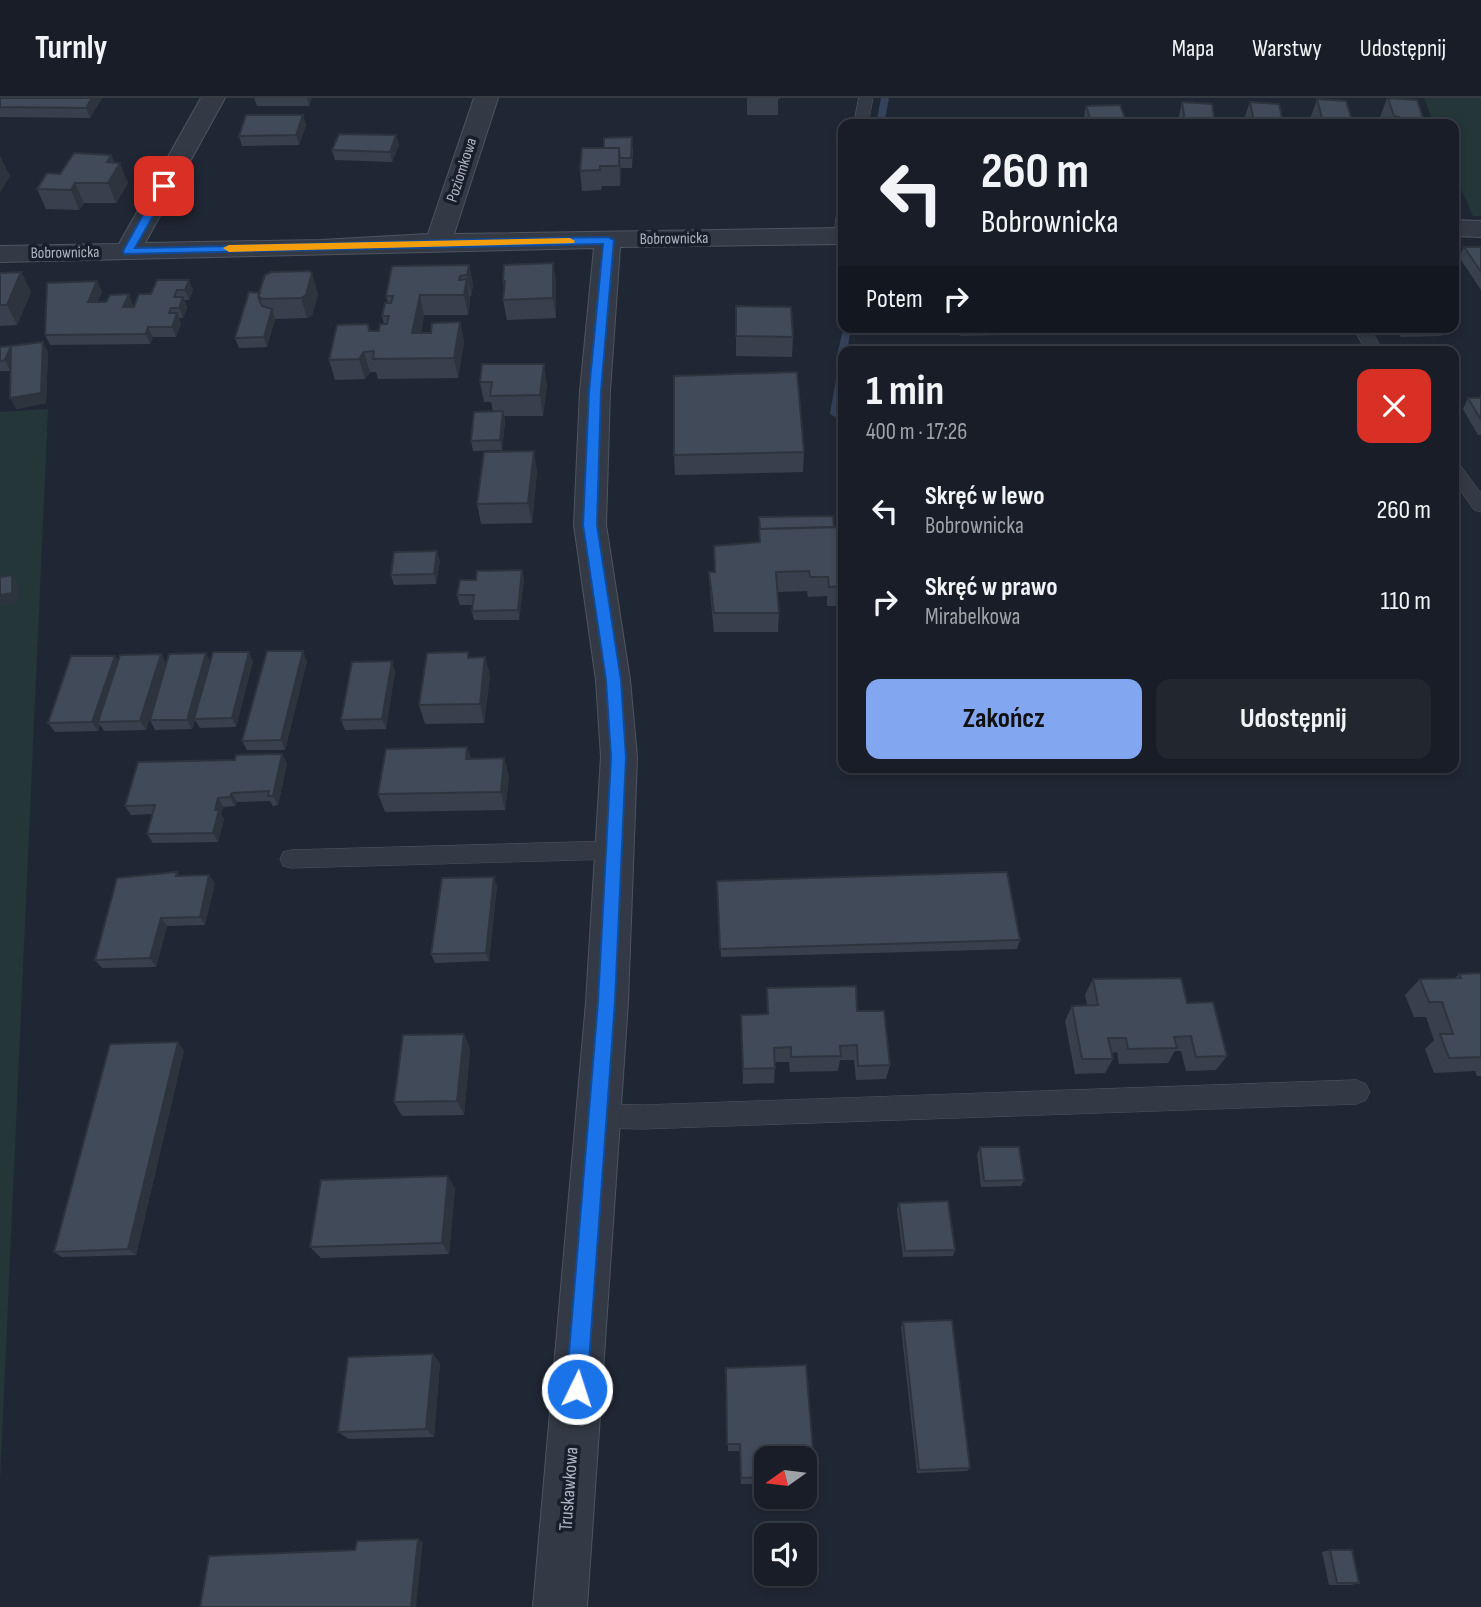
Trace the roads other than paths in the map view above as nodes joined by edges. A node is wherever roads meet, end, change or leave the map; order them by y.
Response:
1 (213, 98) edge
2 (485, 98) edge
3 (866, 98) edge
4 (862, 119) edge
5 (1459, 228) edge
6 (1481, 229) edge
7 (838, 230) edge
8 (608, 240) junction
9 (438, 243) junction
10 (128, 251) junction
11 (0, 254) edge
12 (1459, 476) edge
13 (1481, 506) edge
14 (615, 850) junction
15 (291, 859) dead end
16 (1357, 1092) dead end
17 (597, 1116) junction
18 (561, 1607) edge

1 - 10 street
2 - 9 street, Poziomkowa
3 - 4 lane
5 - 6 street
7 - 8 street, Bobrownicka
8 - 9 street, Bobrownicka
8 - 14 street, Truskawkowa
9 - 10 street, Bobrownicka
10 - 11 street, Bobrownicka
12 - 13 lane
14 - 15 lane
14 - 17 street, Truskawkowa
16 - 17 lane
17 - 18 street, Truskawkowa

